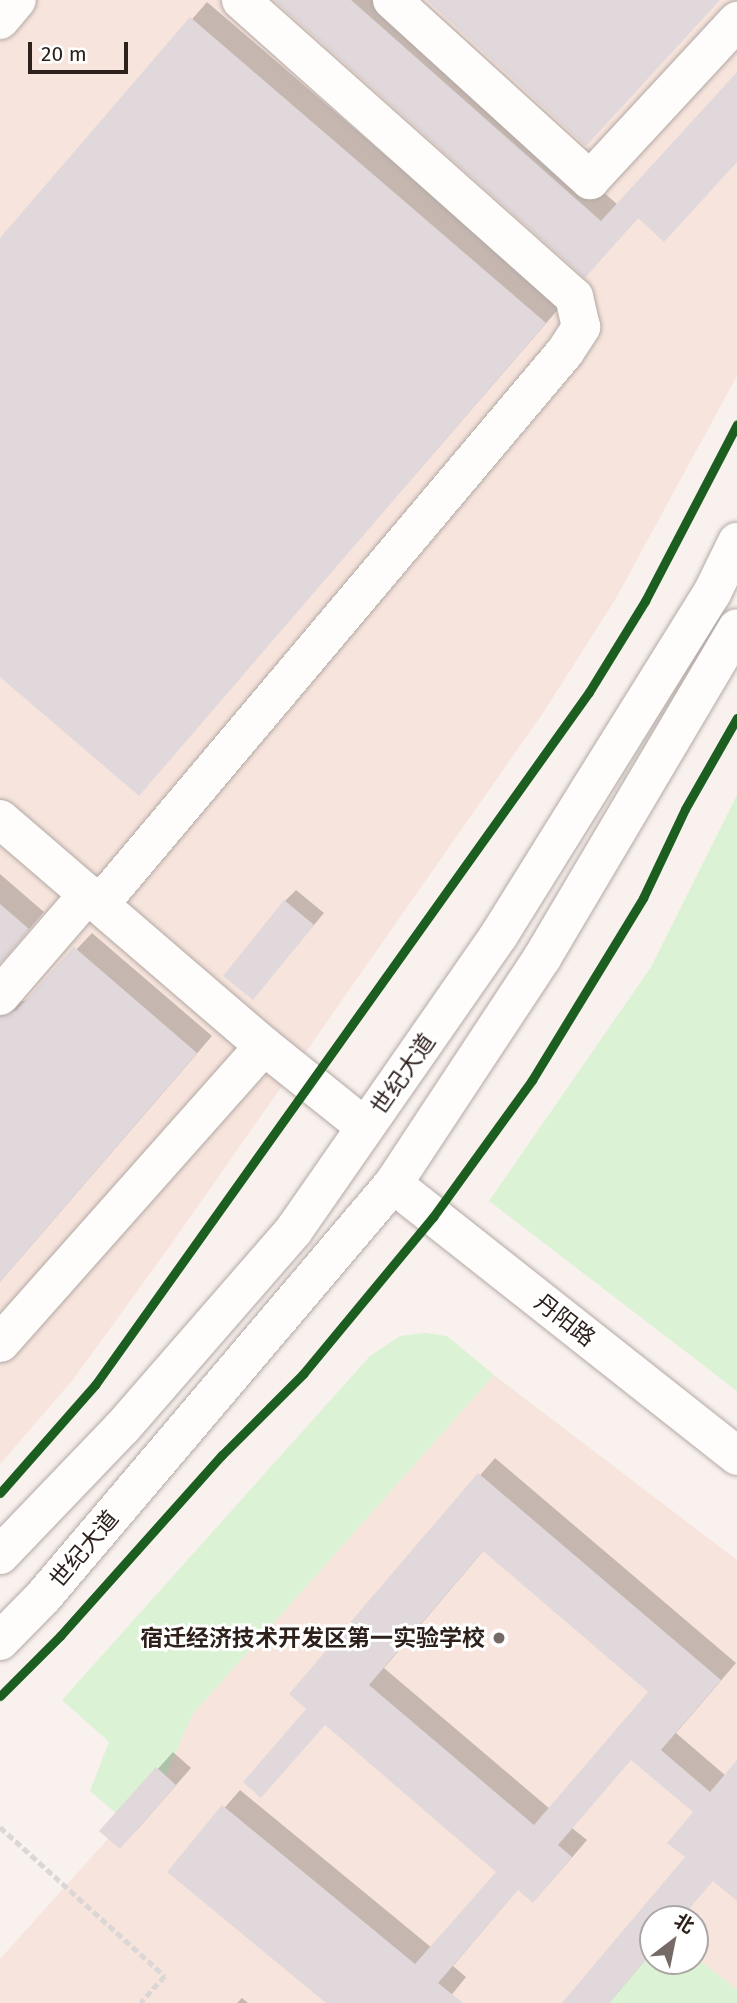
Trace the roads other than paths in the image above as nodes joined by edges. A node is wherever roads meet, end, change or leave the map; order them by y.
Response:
1 (17, 0) edge
2 (241, 0) edge
3 (392, 0) edge
4 (0, 20) edge
5 (737, 21) edge
6 (737, 542) edge
7 (737, 628) edge
8 (0, 819) edge
9 (94, 899) junction
10 (0, 996) edge
11 (264, 1046) junction
12 (365, 1127) junction
13 (393, 1184) junction
14 (0, 1343) edge
15 (737, 1456) edge
16 (0, 1555) edge
17 (0, 1641) edge

1 - 4 street
2 - 9 street
3 - 5 street
6 - 12 street, 世纪大道
7 - 13 street, 世纪大道
8 - 9 street
9 - 10 street
9 - 11 street
11 - 12 street
11 - 14 street
12 - 16 street, 世纪大道
13 - 15 street, 丹阳路
13 - 17 street, 世纪大道

